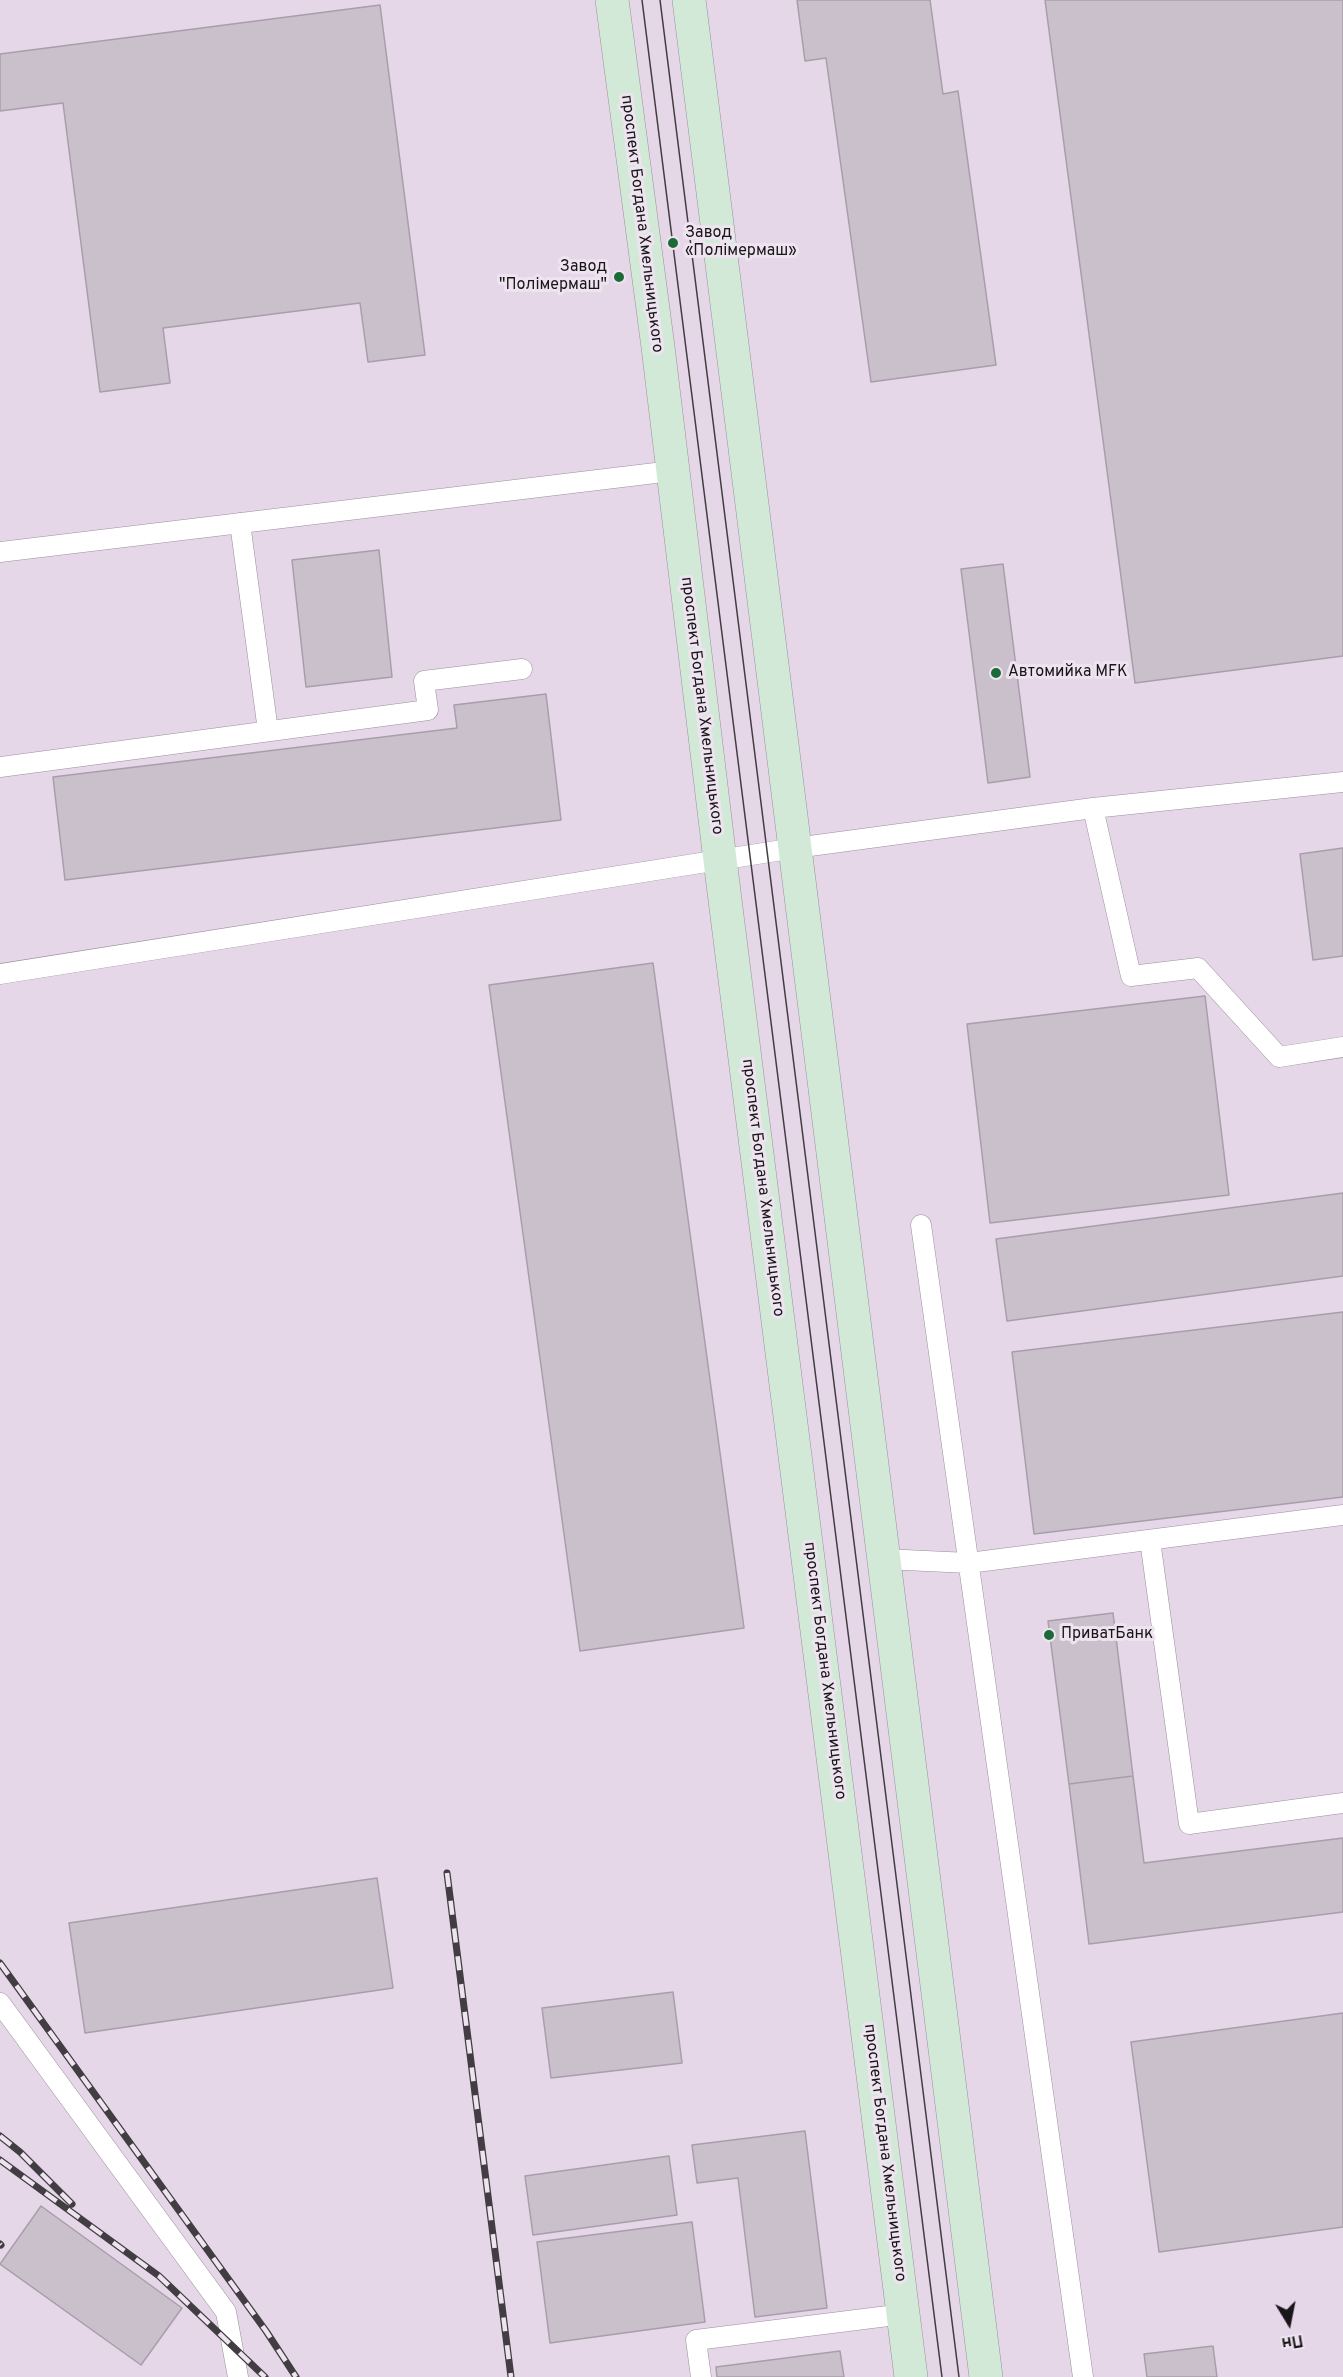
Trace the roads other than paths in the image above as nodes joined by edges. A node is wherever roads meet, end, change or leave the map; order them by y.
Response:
1 (612, 0) edge
2 (689, 0) edge
3 (672, 471) junction
4 (240, 523) junction
5 (0, 552) edge
6 (522, 669) dead end
7 (268, 731) junction
8 (0, 767) edge
9 (1343, 782) edge
10 (1093, 808) junction
11 (795, 848) junction
12 (720, 860) junction
13 (0, 974) edge
14 (1343, 1047) edge
15 (921, 1226) dead end
16 (1343, 1515) edge
17 (1150, 1540) junction
18 (883, 1559) junction
19 (969, 1563) junction
20 (1343, 1803) edge
21 (0, 2003) edge
22 (904, 2314) junction
23 (238, 2377) edge
24 (700, 2377) edge
25 (911, 2377) edge
26 (986, 2377) edge
27 (1083, 2377) edge

1 - 3 main road, проспект Богдана Хмельницького
2 - 11 main road
3 - 4 lane
3 - 12 main road, проспект Богдана Хмельницького
4 - 5 lane
4 - 7 lane
6 - 7 lane
7 - 8 lane
9 - 10 lane
10 - 11 lane
10 - 14 lane
11 - 12 lane
11 - 18 main road
12 - 13 lane
12 - 22 main road, проспект Богдана Хмельницького
15 - 19 lane
16 - 17 lane
17 - 19 lane
17 - 20 lane
18 - 19 lane
18 - 26 main road
19 - 27 lane
21 - 23 lane
22 - 24 lane
22 - 25 main road, проспект Богдана Хмельницького

